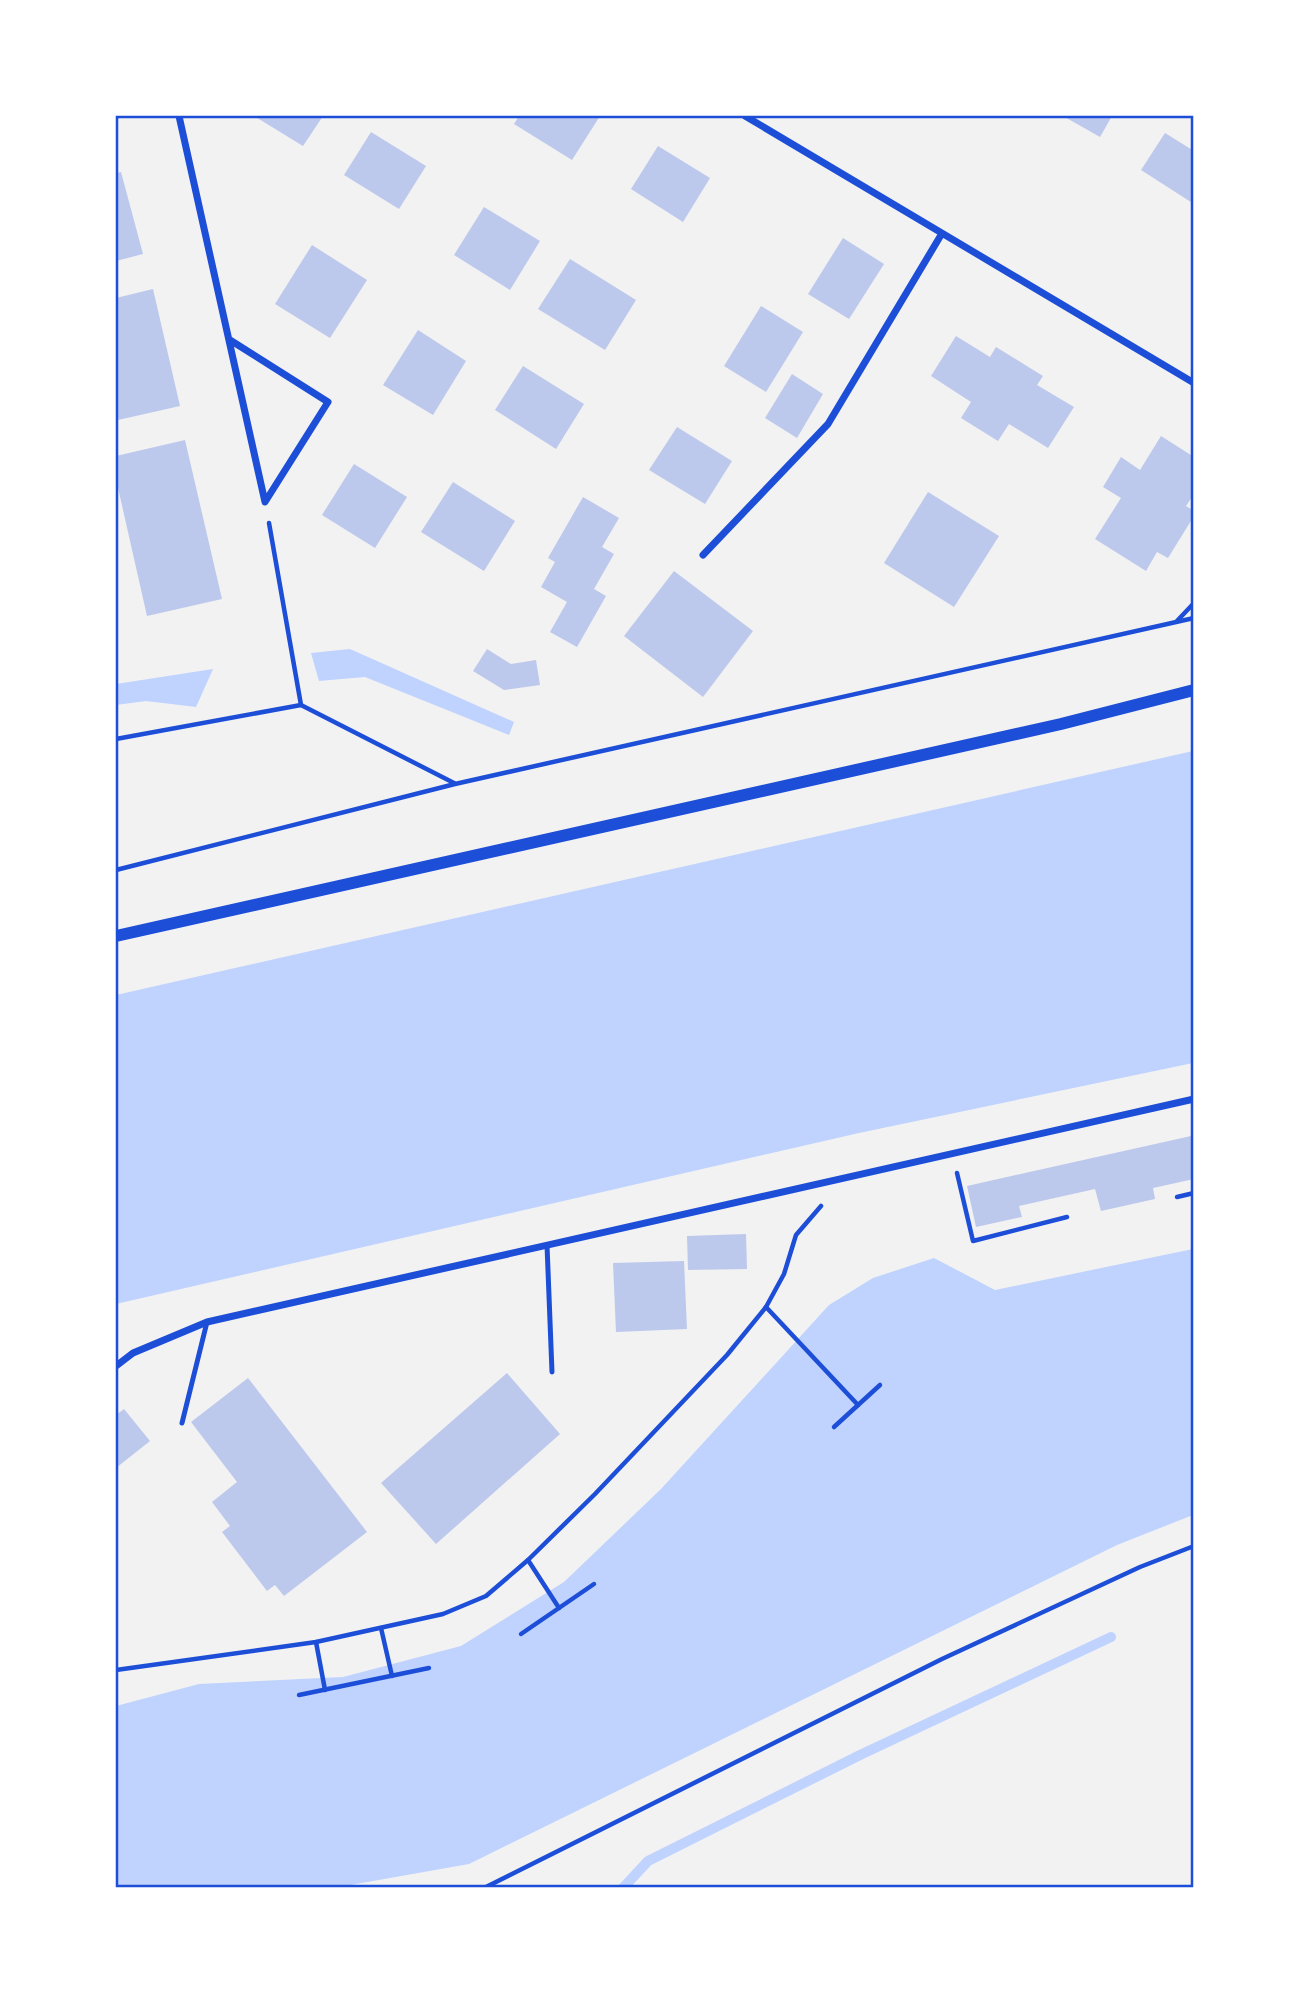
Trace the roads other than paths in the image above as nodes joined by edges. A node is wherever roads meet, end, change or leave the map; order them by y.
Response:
1 (179, 116) edge
2 (745, 116) edge
3 (941, 235) junction
4 (230, 340) junction
5 (1194, 383) edge
6 (703, 555) dead end
7 (1194, 690) edge
8 (116, 936) edge
9 (1194, 1099) edge
10 (547, 1245) junction
11 (208, 1322) junction
12 (116, 1366) edge
13 (552, 1372) dead end
14 (182, 1423) dead end

1 - 4 street
2 - 3 street
3 - 5 street
3 - 6 street
4 - 4 street
7 - 8 street
9 - 10 street
10 - 11 street
10 - 13 lane
11 - 12 street
11 - 14 lane

